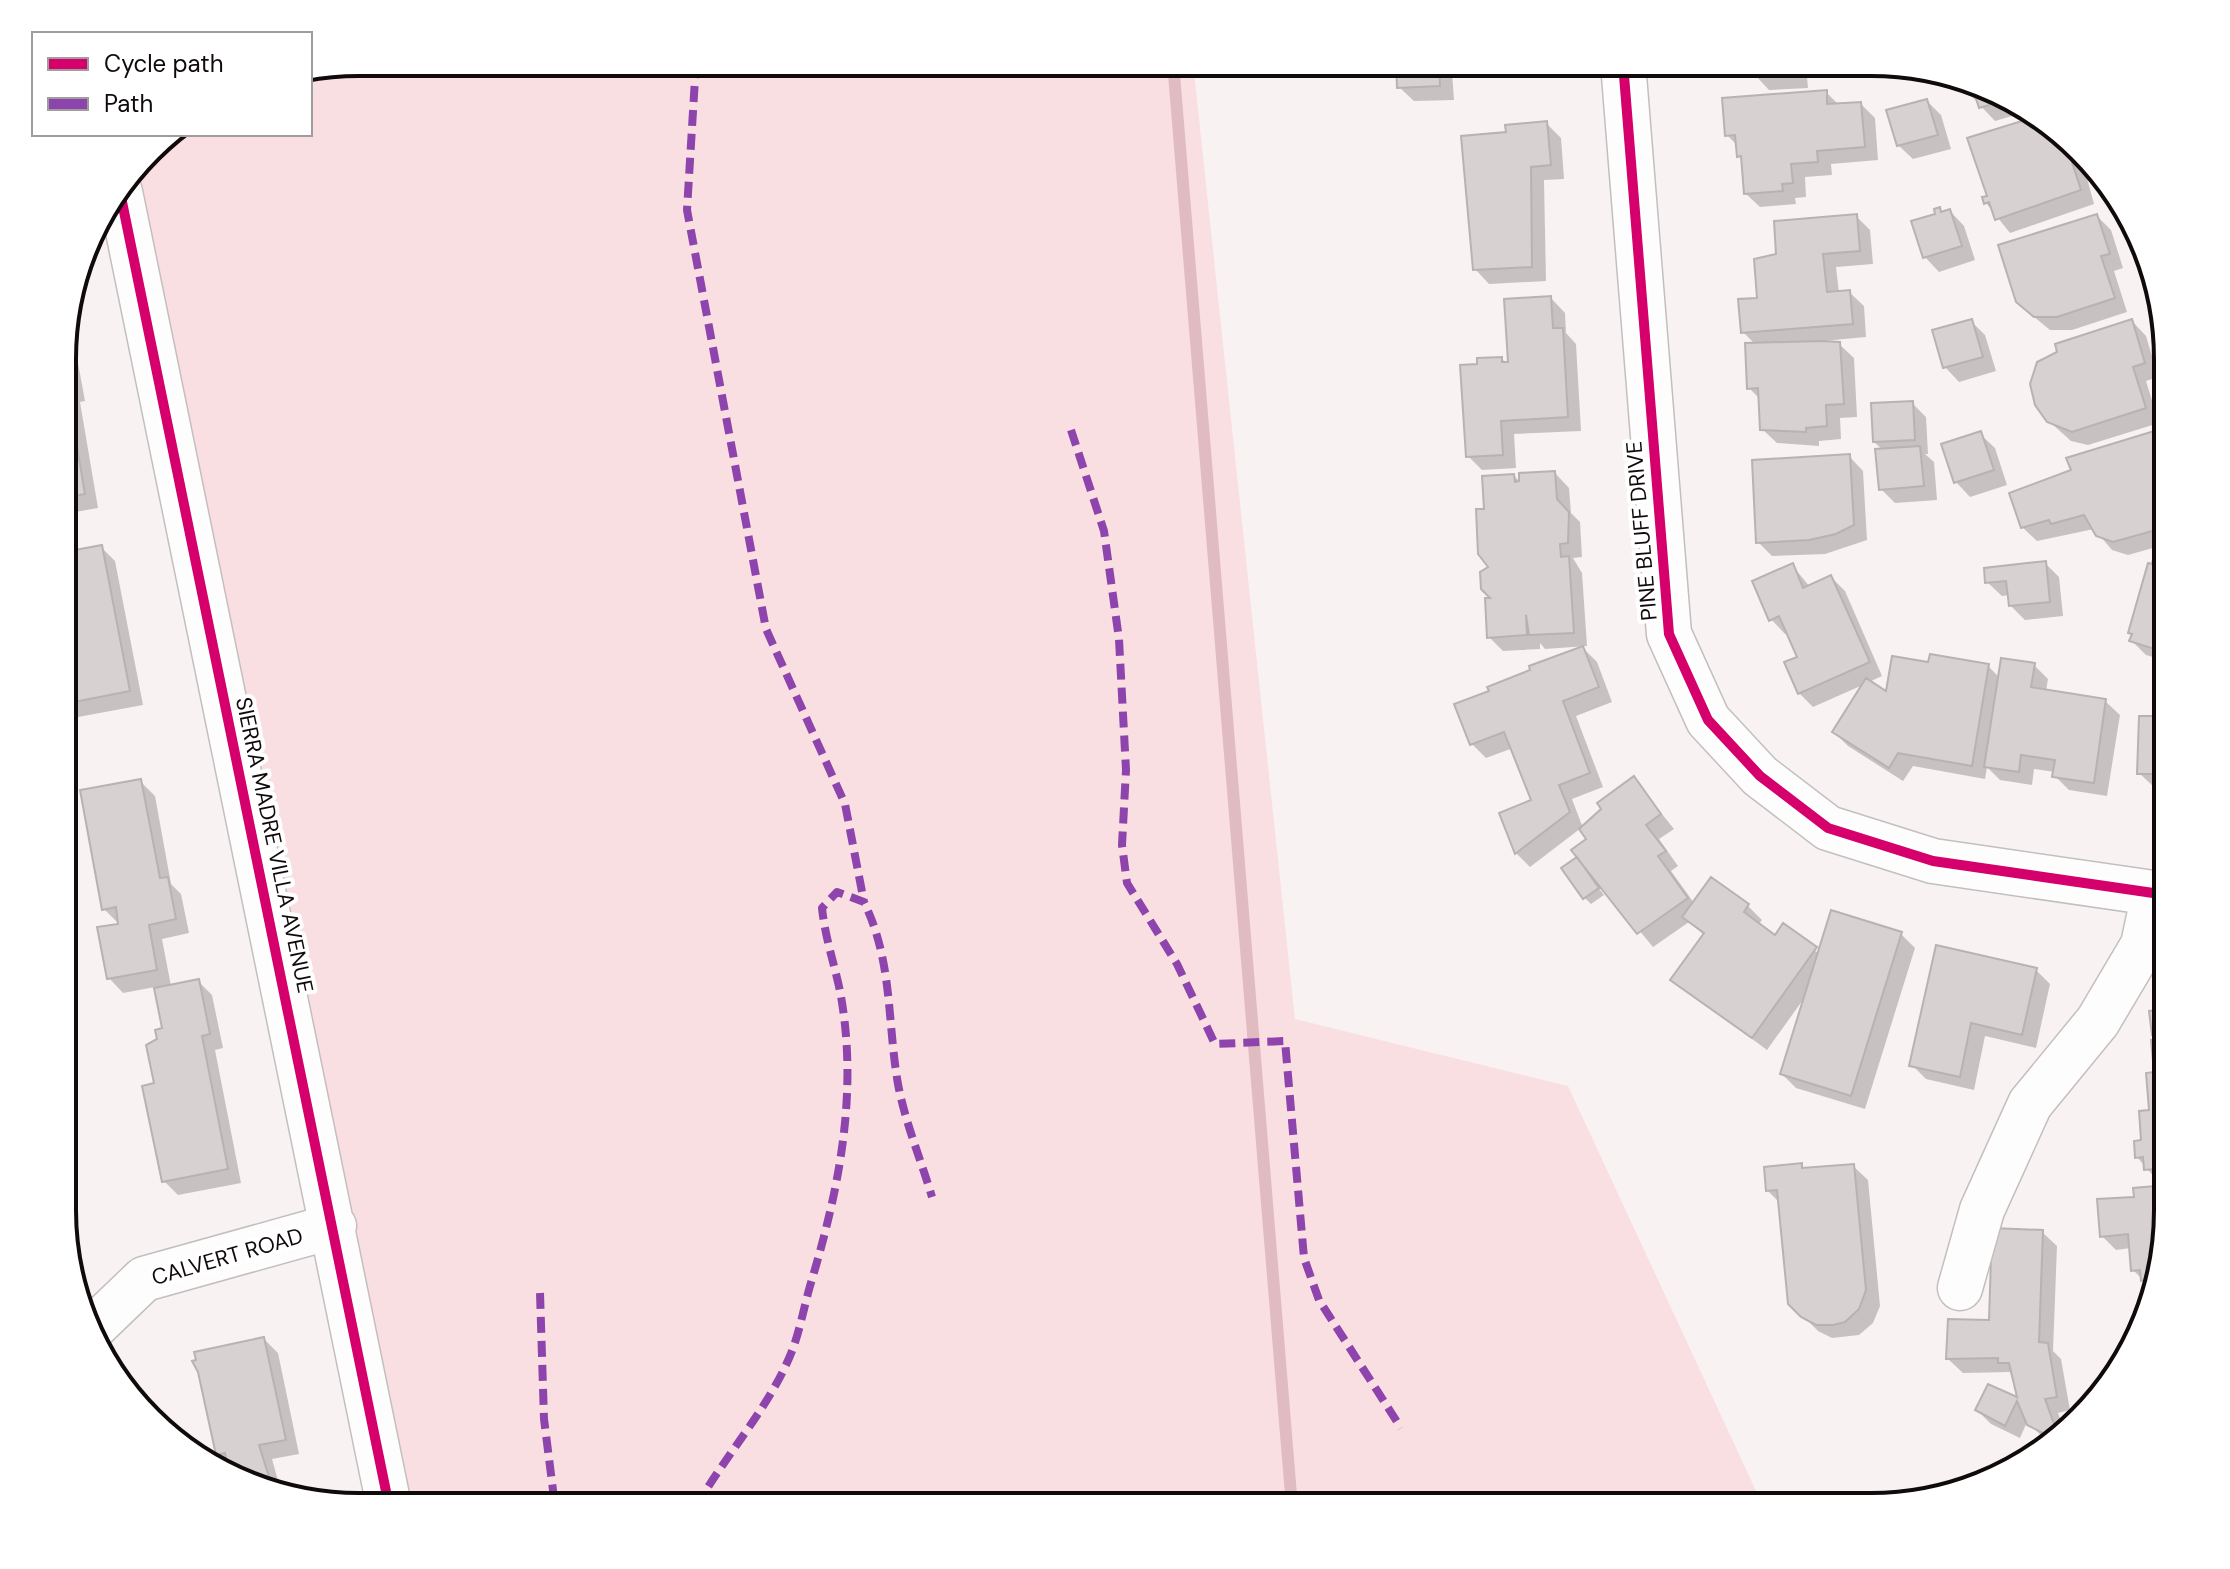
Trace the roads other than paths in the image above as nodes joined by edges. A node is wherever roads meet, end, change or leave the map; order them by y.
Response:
1 (1624, 77) edge
2 (123, 204) edge
3 (2154, 893) edge
4 (2154, 915) edge
5 (334, 1226) junction
6 (1960, 1288) dead end
7 (100, 1322) edge
8 (386, 1492) edge

1 - 3 street, PINE BLUFF DRIVE
2 - 5 street, SIERRA MADRE VILLA AVENUE
4 - 6 street
5 - 7 street, CALVERT ROAD
5 - 8 street, SIERRA MADRE VILLA AVENUE

